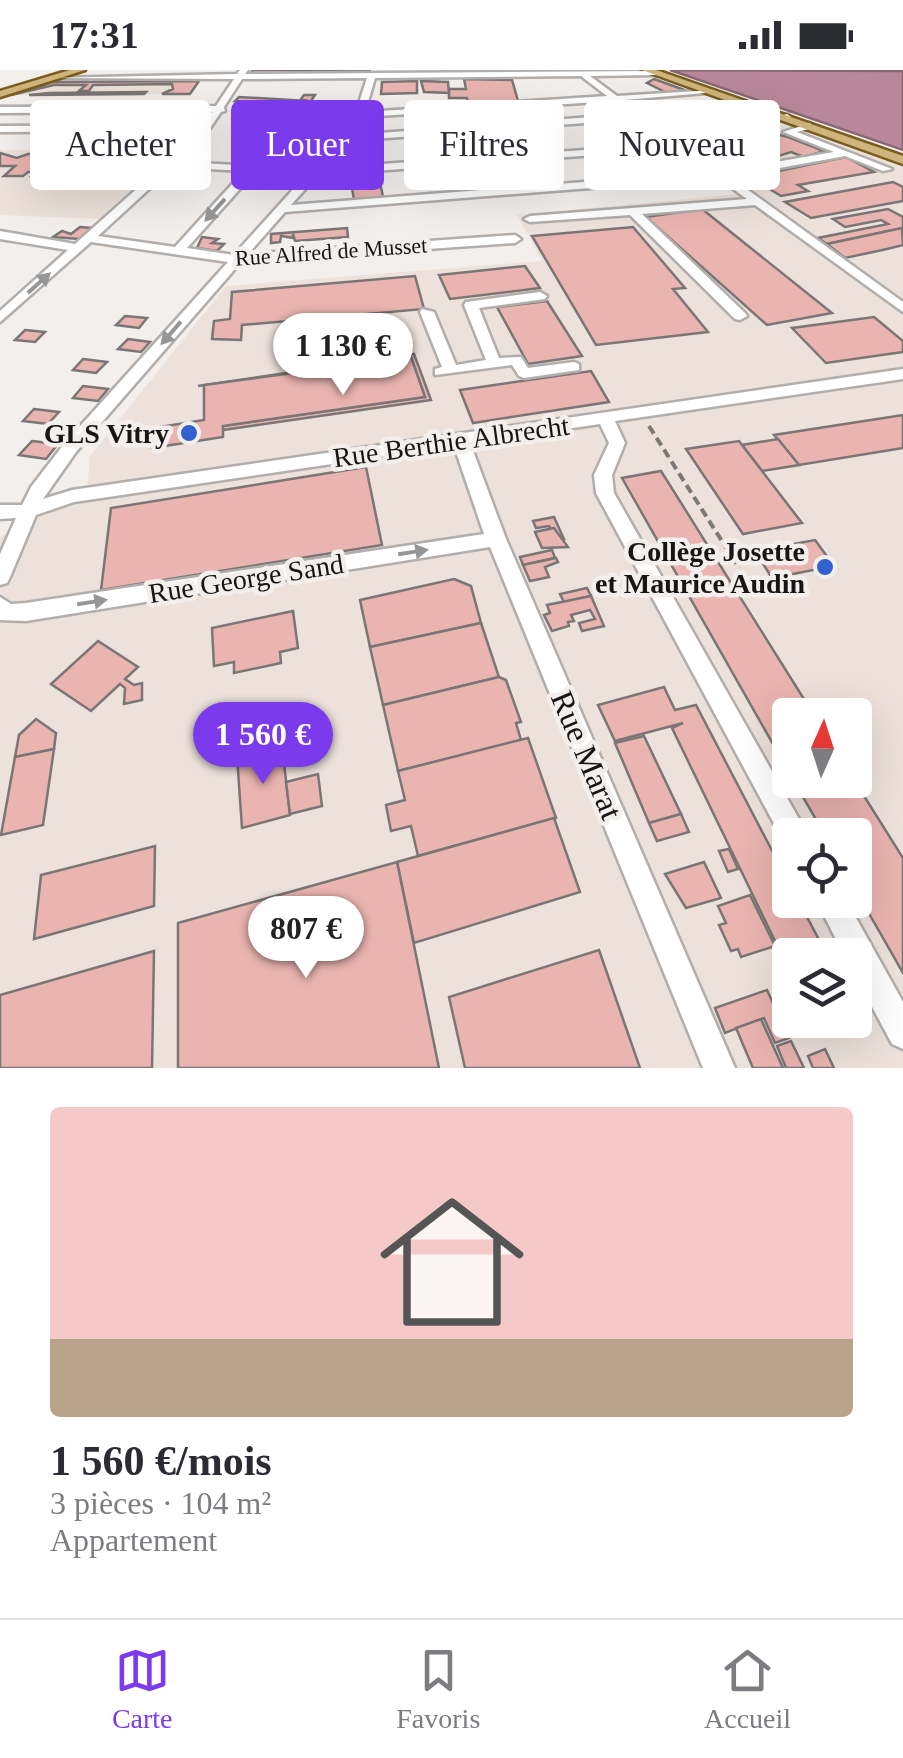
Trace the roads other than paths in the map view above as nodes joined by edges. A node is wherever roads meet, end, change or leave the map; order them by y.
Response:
1 (80, 70) edge
2 (651, 71) edge
3 (242, 74) edge
4 (374, 75) edge
5 (516, 76) junction
6 (585, 76) junction
7 (55, 78) junction
8 (713, 92) junction
9 (0, 94) edge
10 (614, 98) junction
11 (365, 100) edge
12 (523, 100) edge
13 (617, 100) edge
14 (737, 100) edge
15 (564, 102) edge
16 (222, 109) junction
17 (0, 110) edge
18 (780, 115) edge
19 (787, 117) junction
20 (780, 119) edge
21 (584, 120) edge
22 (211, 123) edge
23 (810, 126) junction
24 (0, 129) edge
25 (30, 129) edge
26 (384, 135) edge
27 (584, 153) edge
28 (846, 153) junction
29 (903, 160) edge
30 (780, 164) edge
31 (384, 167) edge
32 (887, 169) dead end
33 (584, 185) edge
34 (141, 190) edge
35 (233, 190) edge
36 (298, 190) edge
37 (739, 190) edge
38 (756, 202) junction
39 (282, 209) junction
40 (632, 210) junction
41 (530, 219) dead end
42 (0, 235) edge
43 (515, 239) dead end
44 (83, 243) junction
45 (177, 252) junction
46 (236, 259) junction
47 (540, 296) dead end
48 (903, 308) edge
49 (427, 312) dead end
50 (740, 316) dead end
51 (0, 318) edge
52 (494, 362) junction
53 (574, 366) dead end
54 (903, 374) edge
55 (606, 419) junction
56 (460, 440) junction
57 (28, 511) junction
58 (0, 512) edge
59 (496, 539) junction
60 (0, 577) edge
61 (0, 605) edge
62 (785, 818) edge
63 (840, 918) edge
64 (903, 1032) edge
65 (720, 1068) edge

1 - 7 main road
2 - 6 street
2 - 8 main road
3 - 4 street
3 - 7 street
3 - 16 street
4 - 5 street
4 - 11 street
5 - 6 street
5 - 12 street
6 - 10 street
7 - 9 main road
8 - 10 street
8 - 14 main road
10 - 13 street
10 - 15 street
16 - 17 street
16 - 22 street
18 - 19 main road
19 - 20 street
19 - 23 main road
21 - 26 street
23 - 28 street
23 - 29 main road
24 - 25 street
27 - 31 street
28 - 30 street
28 - 32 street
33 - 39 street
34 - 44 street
35 -> 45 street
36 - 39 street
37 - 38 street
38 - 40 street
38 - 48 street
39 - 46 street
40 - 41 street
40 - 50 street
42 - 44 street, Rue Alfred de Musset
43 - 46 street, Rue Alfred de Musset
44 - 45 street, Rue Alfred de Musset
51 -> 44 street
45 - 46 street, Rue Alfred de Musset
46 -> 57 street
47 - 52 street
49 - 52 street
52 - 53 street
54 - 55 street, Rue Berthie Albrecht
55 - 56 street, Rue Berthie Albrecht
55 - 62 street
56 - 57 street, Rue Berthie Albrecht
56 - 59 street, Rue Marat
57 - 58 street, Rue Berthie Albrecht
57 - 60 street
61 -> 59 street, Rue George Sand
59 - 65 street, Rue Marat
63 - 64 street

